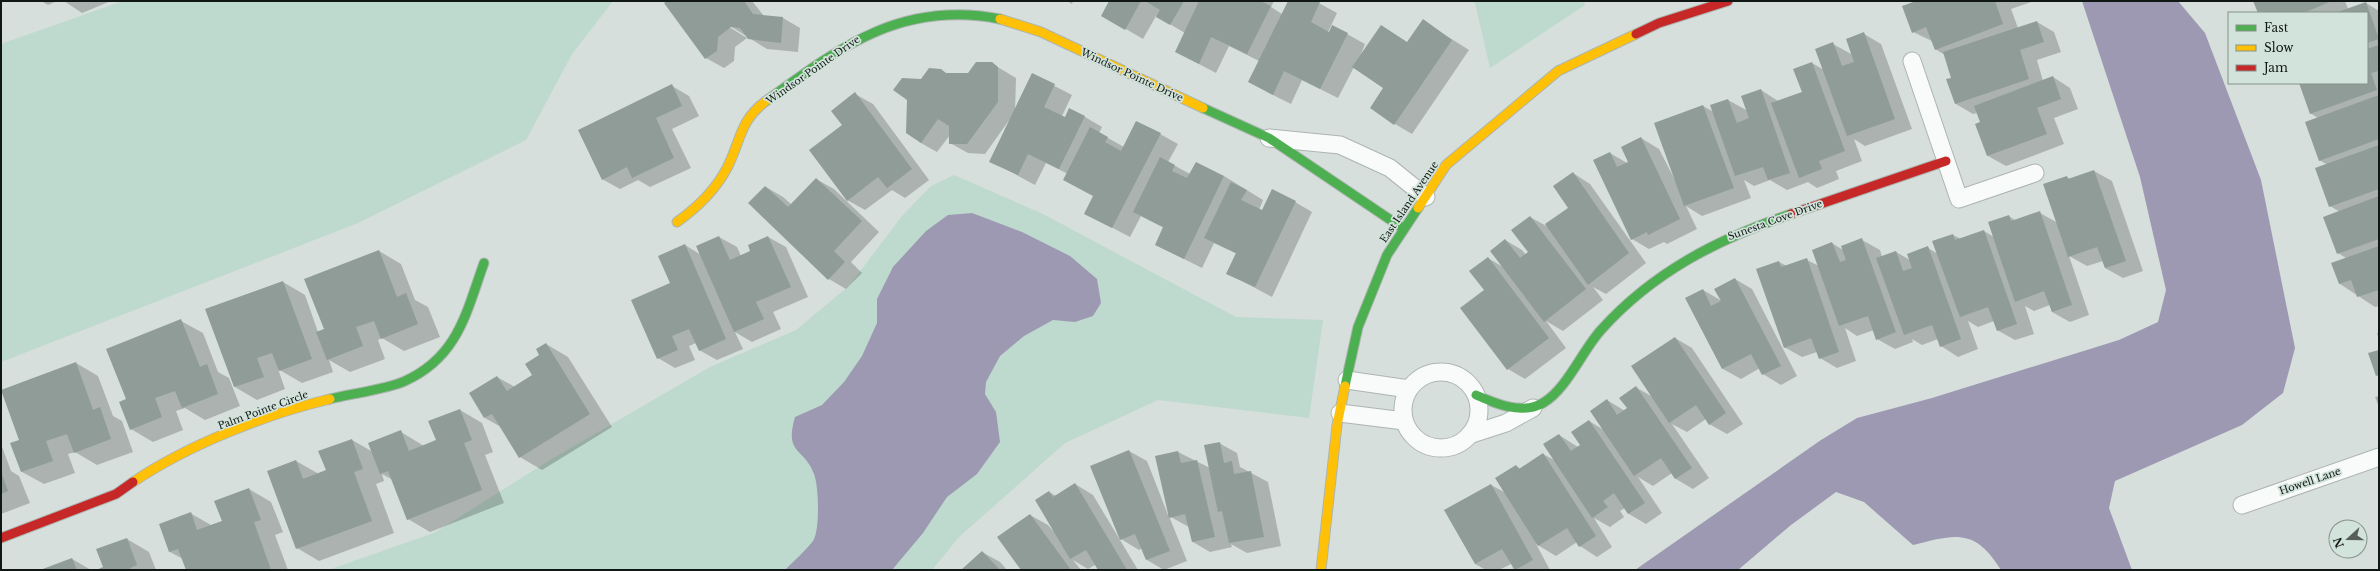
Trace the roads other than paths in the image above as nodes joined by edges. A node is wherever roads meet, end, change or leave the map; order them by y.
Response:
1 (1728, 1) edge
2 (1912, 61) dead end
3 (1269, 138) junction
4 (1946, 161) junction
5 (2035, 173) dead end
6 (1426, 197) junction
7 (677, 222) dead end
8 (1404, 229) junction
9 (484, 263) dead end
10 (1347, 380) junction
11 (1409, 389) junction
12 (1476, 395) junction
13 (1533, 408) junction
14 (1340, 413) junction
15 (1404, 421) junction
16 (1469, 435) junction
17 (2379, 457) edge
18 (2242, 505) dead end
19 (1, 538) edge
20 (1321, 570) edge

1 - 6 street, East Island Avenue
2 - 4 street
3 - 6 street, Windsor Pointe Drive
3 - 7 street, Windsor Pointe Drive
3 - 8 street, Windsor Pointe Drive
4 - 5 street
4 - 13 street, Sunesta Cove Drive
6 - 8 street, East Island Avenue
8 - 10 street, East Island Avenue
9 - 19 street, Palm Pointe Circle
10 - 11 street
10 - 14 street, East Island Avenue
11 - 12 street
11 - 15 street
12 - 13 street
12 - 16 street
13 - 16 street
14 - 15 street
14 - 20 street, East Island Avenue
15 - 16 street
17 - 18 street, Howell Lane

